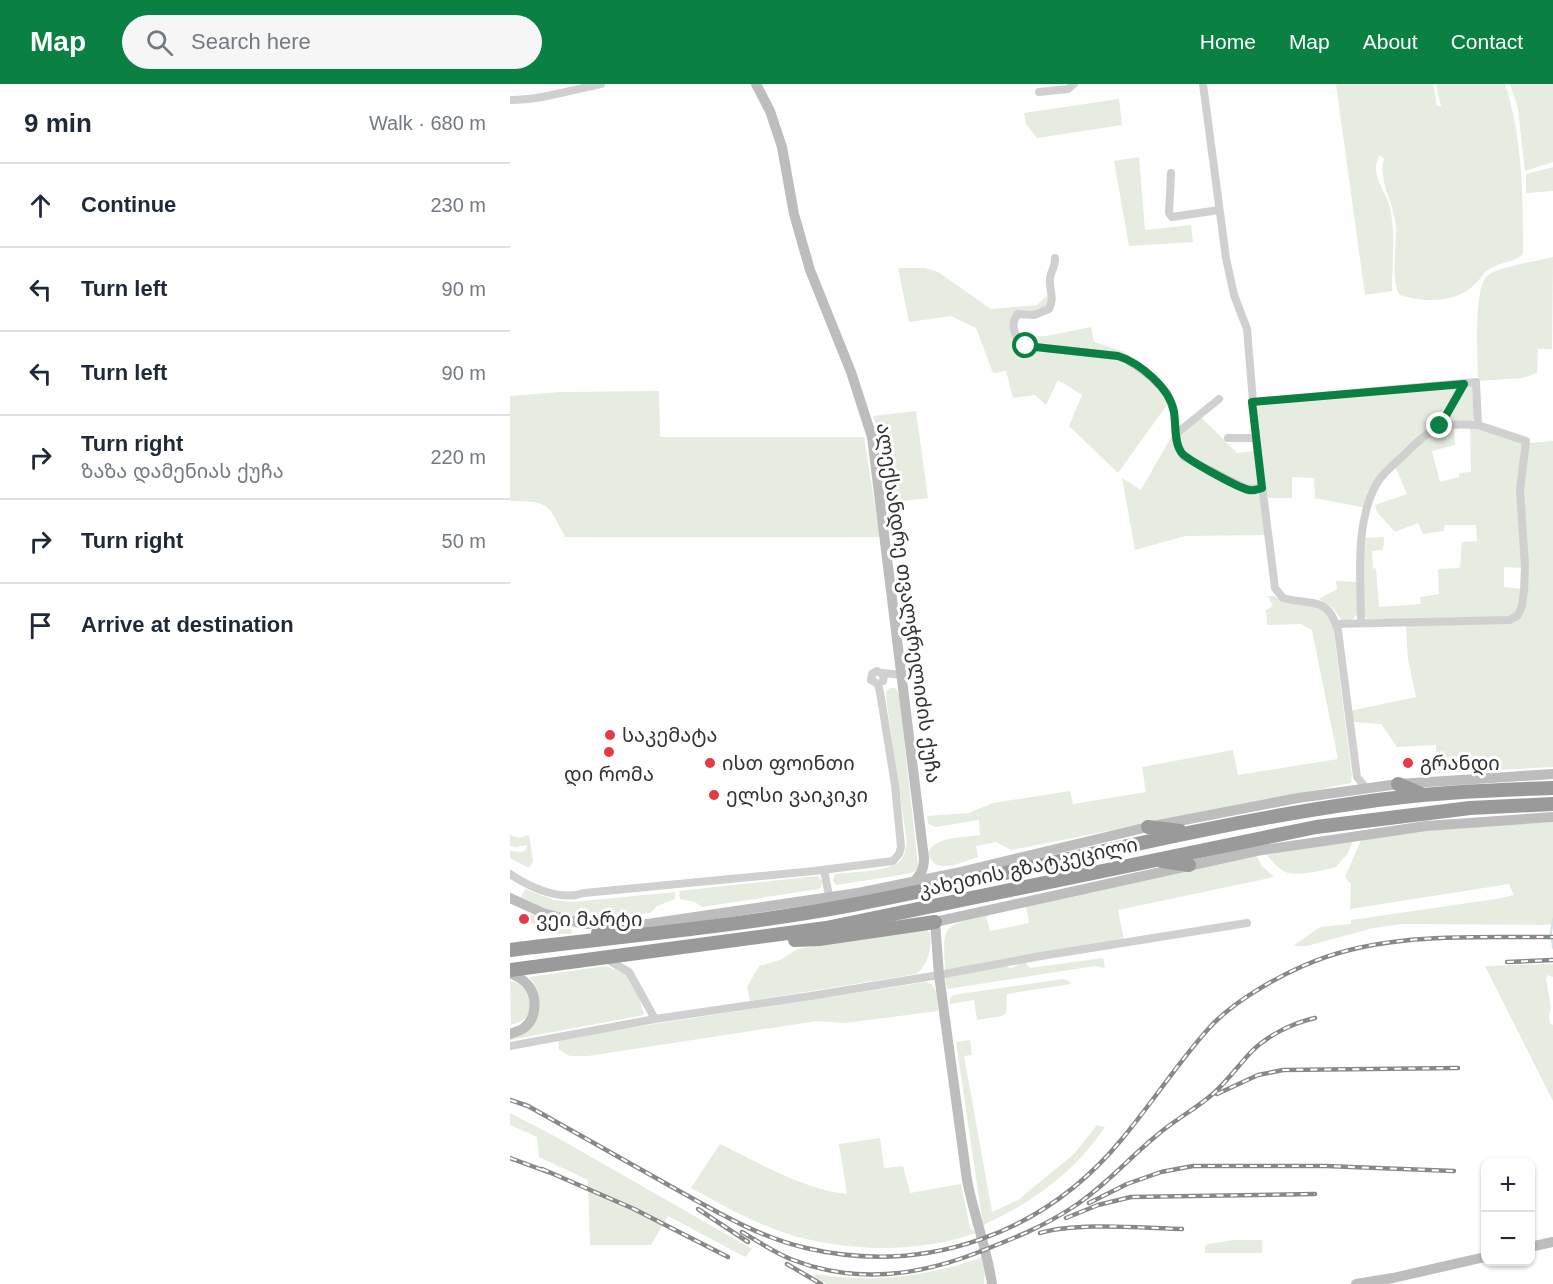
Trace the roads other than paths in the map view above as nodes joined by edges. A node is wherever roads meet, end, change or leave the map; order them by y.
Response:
1 (601, 84) edge
2 (756, 84) edge
3 (1074, 84) edge
4 (1203, 84) edge
5 (1039, 92) dead end
6 (510, 100) edge
7 (1171, 172) dead end
8 (1220, 210) junction
9 (1055, 258) dead end
10 (1464, 384) junction
11 (1219, 399) dead end
12 (1252, 402) junction
13 (1478, 425) junction
14 (1440, 426) junction
15 (1177, 433) junction
16 (1228, 438) dead end
17 (1256, 438) junction
18 (1262, 488) junction
19 (1361, 623) junction
20 (1336, 624) junction
21 (902, 675) junction
22 (1553, 774) edge
23 (1357, 777) junction
24 (1398, 784) junction
25 (1366, 788) junction
26 (1553, 788) edge
27 (1352, 789) junction
28 (1423, 795) junction
29 (1553, 804) edge
30 (1553, 817) edge
31 (1148, 827) junction
32 (1191, 832) junction
33 (924, 858) junction
34 (1154, 860) junction
35 (1189, 865) junction
36 (824, 870) junction
37 (956, 873) junction
38 (510, 874) edge
39 (914, 882) junction
40 (829, 896) junction
41 (510, 898) edge
42 (935, 922) junction
43 (1247, 923) dead end
44 (624, 924) junction
45 (567, 943) junction
46 (718, 943) junction
47 (510, 950) edge
48 (598, 958) junction
49 (510, 972) edge
50 (939, 975) junction
51 (655, 1019) junction
52 (510, 1034) edge
53 (512, 1045) edge
54 (1553, 1242) edge
55 (1535, 1246) edge
56 (1481, 1258) edge
57 (992, 1284) edge
58 (1356, 1284) edge

1 - 6 street
2 - 21 street, ალექსანდრე თვალჭრელიძის ქუჩა
3 - 5 street
4 - 8 street
7 - 8 street
8 - 12 street
9 - 15 street
10 - 12 street
10 - 13 street
10 - 14 street
11 - 15 street
12 - 17 street
13 - 14 street
13 - 19 street
14 - 19 street
15 - 18 street
16 - 17 street
17 - 18 street
18 - 20 street
19 - 20 street
20 - 23 street
21 - 33 street, ალექსანდრე თვალჭრელიძის ქუჩა
21 - 36 street
22 - 24 street, კახეთის გზატკეცილი
23 - 25 street
23 - 27 street
24 - 25 street, კახეთის გზატკეცილი
24 - 28 highway
25 - 27 street, კახეთის გზატკეცილი
26 - 28 highway, კახეთის გზატკეცილი
27 - 31 street, კახეთის გზატკეცილი
28 - 32 highway, კახეთის გზატკეცილი
29 - 34 highway, კახეთის გზატკეცილი
30 - 35 street, კახეთის გზატკეცილი
31 - 32 highway
31 - 37 street, კახეთის გზატკეცილი
32 - 45 highway, კახეთის გზატკეცილი
33 - 37 street
33 - 39 street
34 - 35 highway
34 - 46 highway, კახეთის გზატკეცილი
35 - 42 street, კახეთის გზატკეცილი
36 - 38 street
36 - 40 street
37 - 39 street, კახეთის გზატკეცილი
39 - 40 street, კახეთის გზატკეცილი
40 - 44 street, კახეთის გზატკეცილი
41 - 44 street, კახეთის გზატკეცილი
42 - 46 highway
42 - 50 street
43 - 50 street
44 - 45 highway
45 - 47 highway, კახეთის გზატკეცილი
46 - 48 highway, კახეთის გზატკეცილი
48 - 49 highway, კახეთის გზატკეცილი
48 - 51 street
49 - 52 street
50 - 51 street
50 - 57 street
51 - 53 street
54 - 55 street
56 - 58 street

